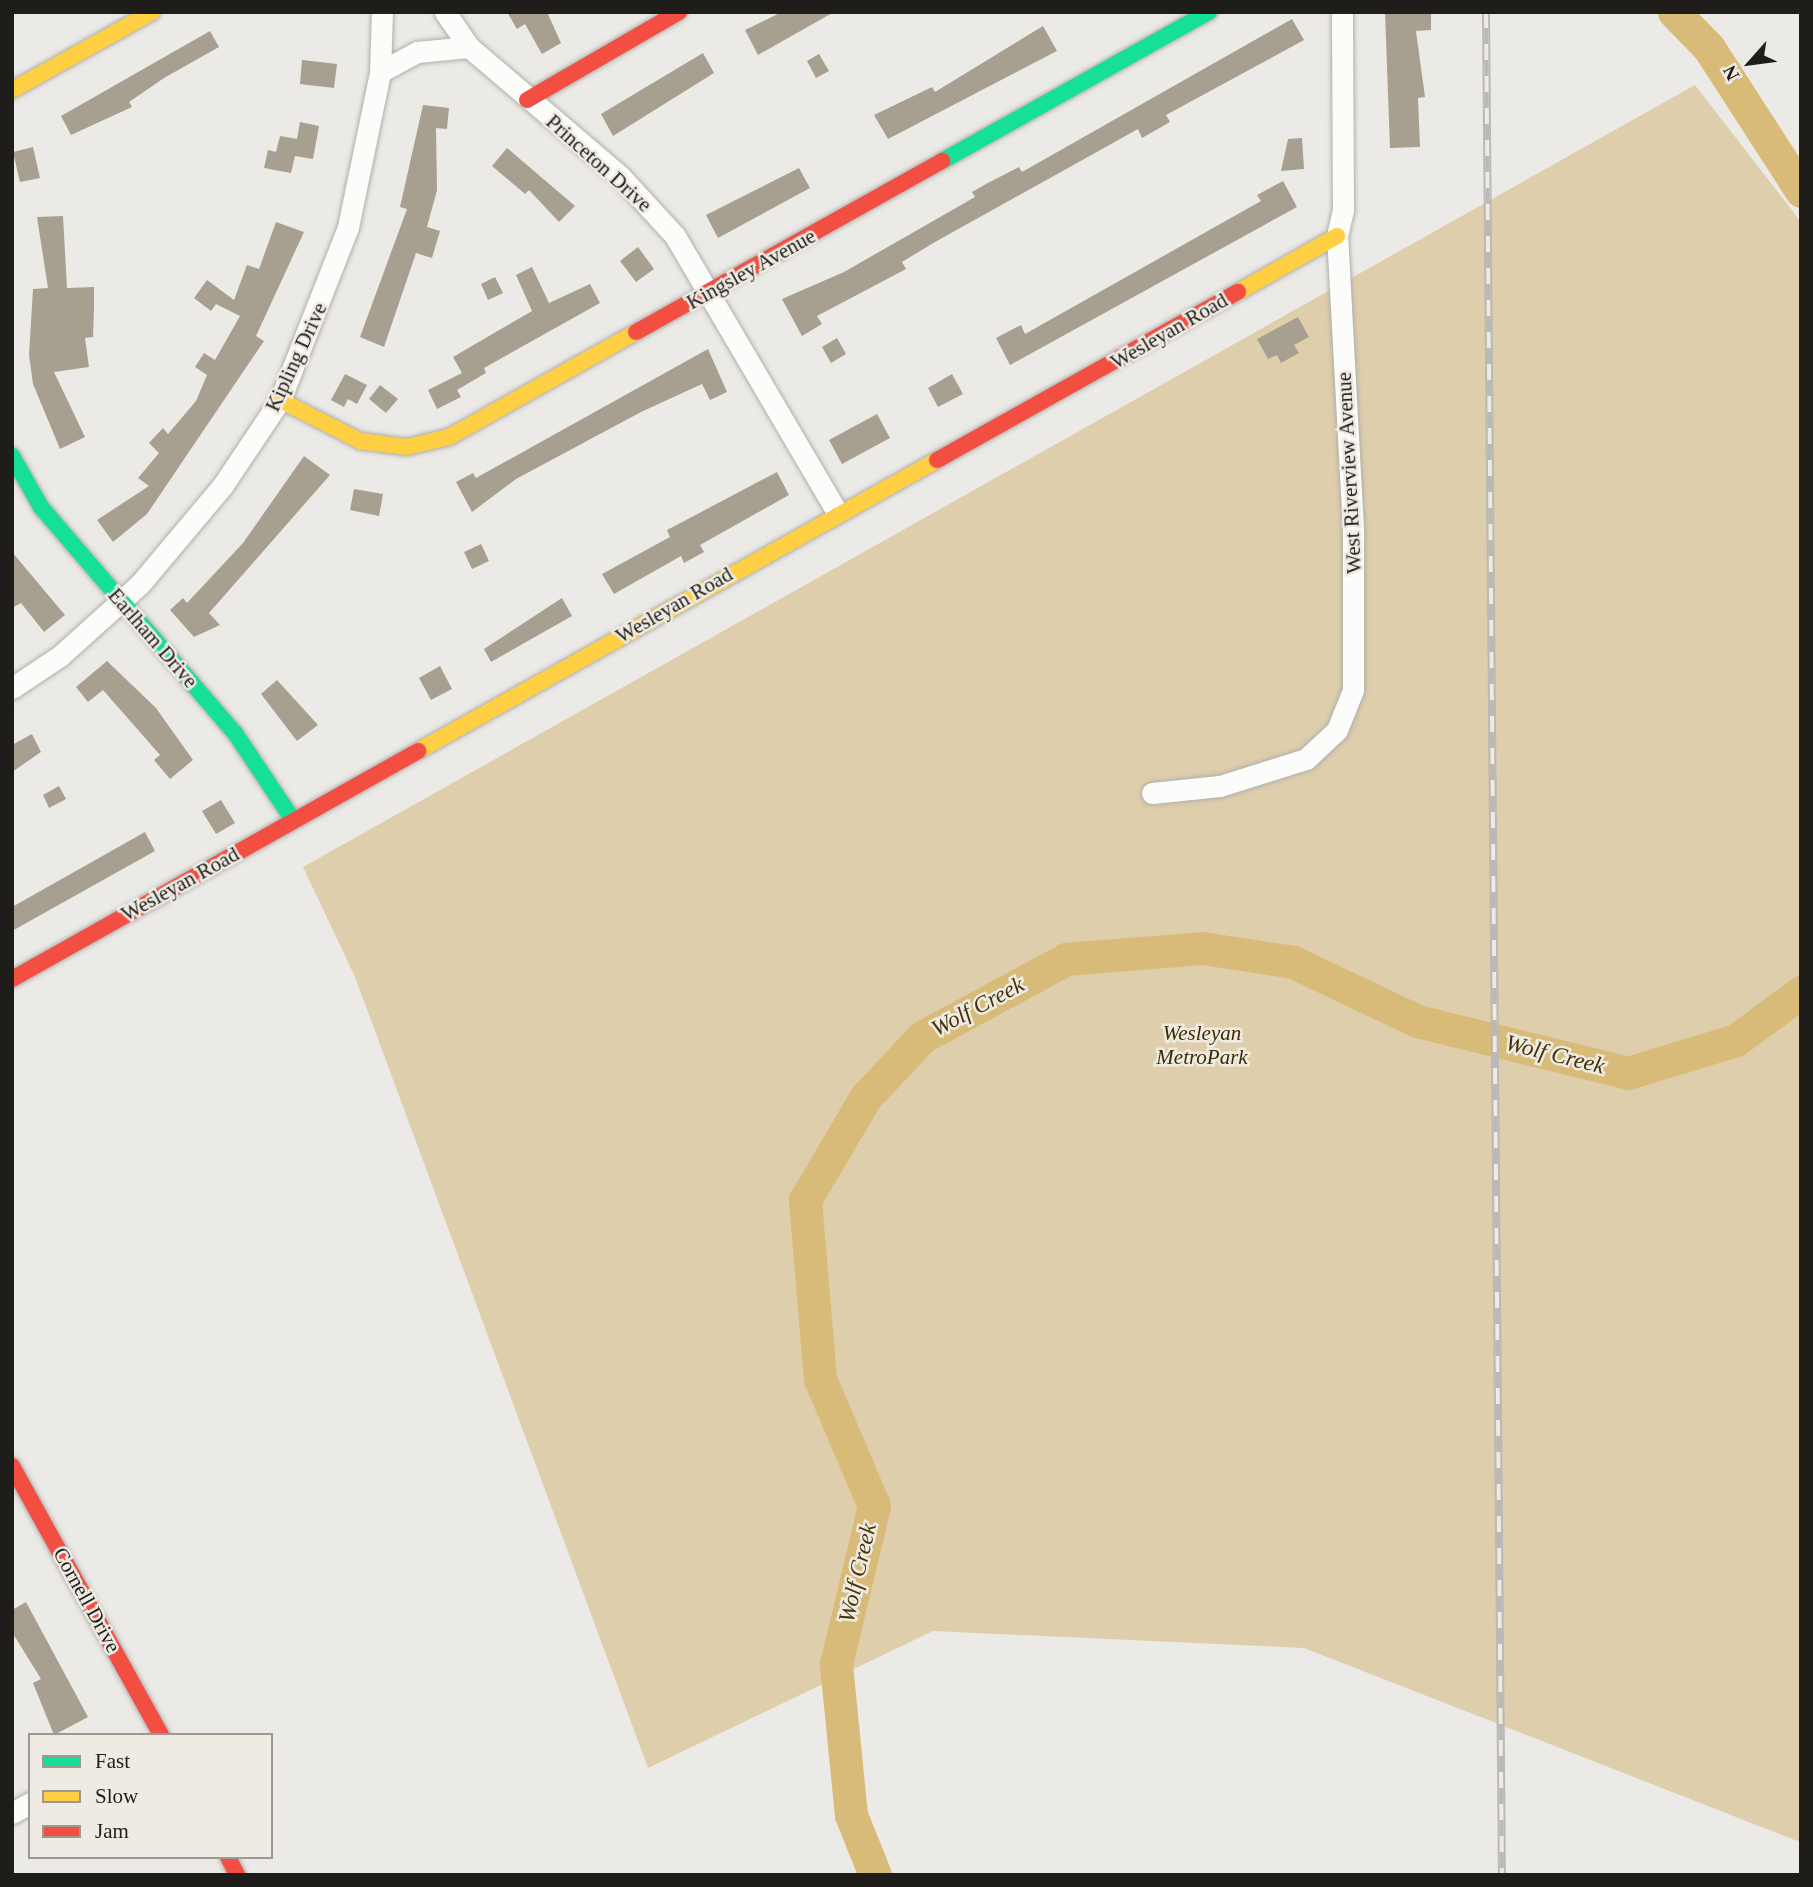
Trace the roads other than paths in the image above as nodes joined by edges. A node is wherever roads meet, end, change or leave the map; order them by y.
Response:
1 (152, 12) edge
2 (382, 12) edge
3 (446, 12) edge
4 (679, 12) edge
5 (1209, 12) edge
6 (1342, 12) edge
7 (469, 47) junction
8 (380, 72) junction
9 (12, 90) edge
10 (527, 100) junction
11 (1337, 236) junction
12 (713, 291) junction
13 (280, 400) junction
14 (12, 456) edge
15 (837, 512) junction
16 (121, 601) junction
17 (12, 688) edge
18 (1152, 793) dead end
19 (293, 820) junction
20 (12, 979) edge
21 (12, 1466) edge
22 (157, 1733) edge
23 (28, 1804) edge
24 (12, 1813) edge
25 (229, 1859) edge
26 (237, 1875) edge

1 - 9 street
2 - 8 street, Kipling Drive
3 - 7 street, Princeton Drive
4 - 10 street
5 - 12 street, Kingsley Avenue
6 - 11 street, West Riverview Avenue
7 - 8 street
7 - 10 street, Princeton Drive
8 - 13 street, Kipling Drive
10 - 12 street, Princeton Drive
11 - 15 street, Wesleyan Road
11 - 18 street, West Riverview Avenue
12 - 13 street, Kingsley Avenue
12 - 15 street, Princeton Drive
13 - 16 street, Kipling Drive
14 - 16 street, Earlham Drive
15 - 19 street, Wesleyan Road
16 - 17 street, Kipling Drive
16 - 19 street, Earlham Drive
19 - 20 street, Wesleyan Road
21 - 22 street, Cornell Drive
23 - 24 street
25 - 26 street

